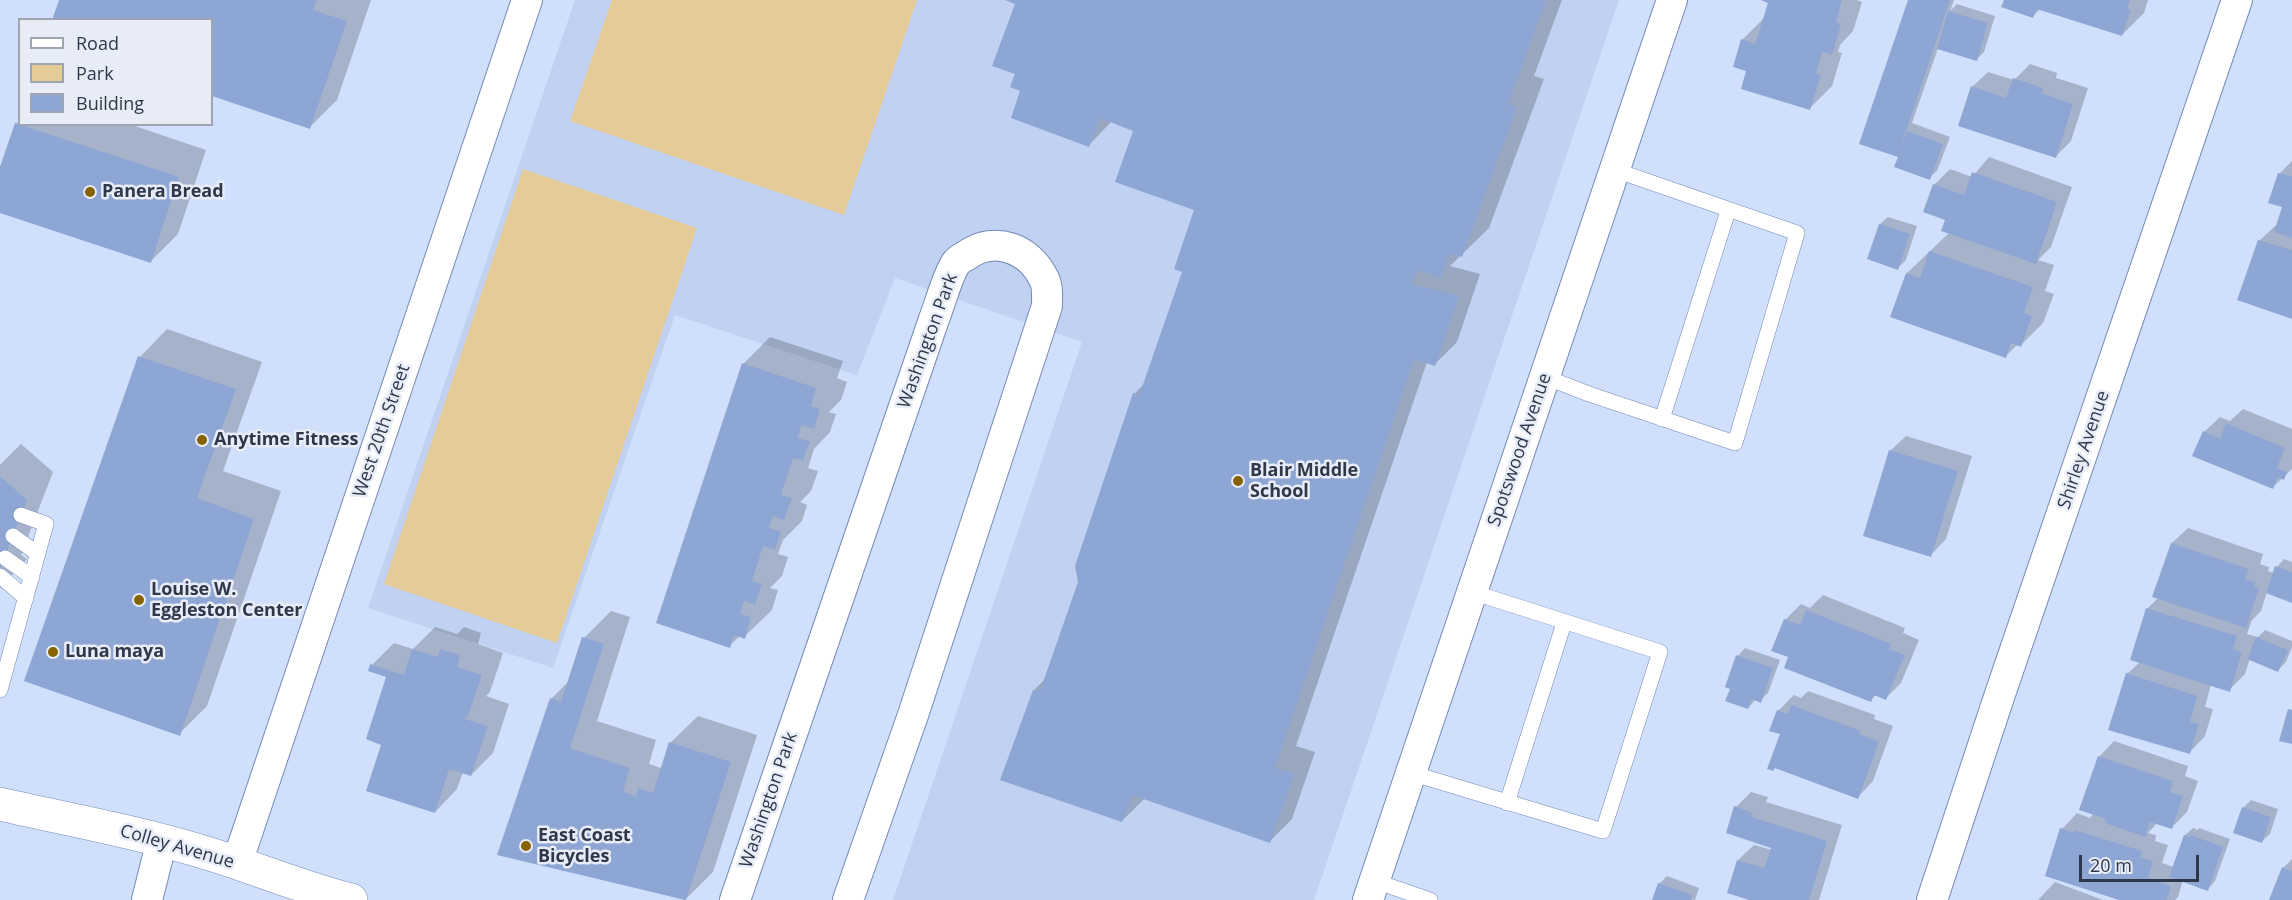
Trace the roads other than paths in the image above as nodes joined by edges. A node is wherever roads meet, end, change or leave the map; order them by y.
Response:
1 (527, 0) edge
2 (1672, 0) edge
3 (2237, 0) edge
4 (1614, 170) junction
5 (1728, 211) junction
6 (1545, 377) junction
7 (1662, 419) junction
8 (21, 515) dead end
9 (13, 536) dead end
10 (38, 554) junction
11 (5, 558) dead end
12 (0, 576) edge
13 (32, 577) junction
14 (1472, 592) junction
15 (26, 598) junction
16 (1564, 622) junction
17 (0, 690) edge
18 (1411, 773) junction
19 (1507, 803) junction
20 (0, 804) edge
21 (162, 840) junction
22 (237, 863) junction
23 (1372, 890) edge
24 (147, 900) edge
25 (351, 900) edge
26 (735, 900) edge
27 (848, 900) edge
28 (1430, 900) edge
29 (1932, 900) edge

1 - 22 street, West 20th Street
2 - 4 street, Spotswood Avenue
3 - 29 street, Shirley Avenue
4 - 5 lane
4 - 6 street, Spotswood Avenue
5 - 7 lane
5 - 7 lane
6 - 7 lane
6 - 14 street, Spotswood Avenue
8 - 10 lane
9 - 10 lane
10 - 13 lane
11 - 13 lane
12 - 15 lane
13 - 15 lane
14 - 16 lane
14 - 18 street, Spotswood Avenue
15 - 17 lane
16 - 19 lane
16 - 19 lane
18 - 19 lane
18 - 23 street, Spotswood Avenue
20 - 21 main road, Colley Avenue
21 - 22 main road, Colley Avenue
21 - 24 street
22 - 25 main road, Colley Avenue
23 - 28 lane
26 - 27 street, Washington Park

